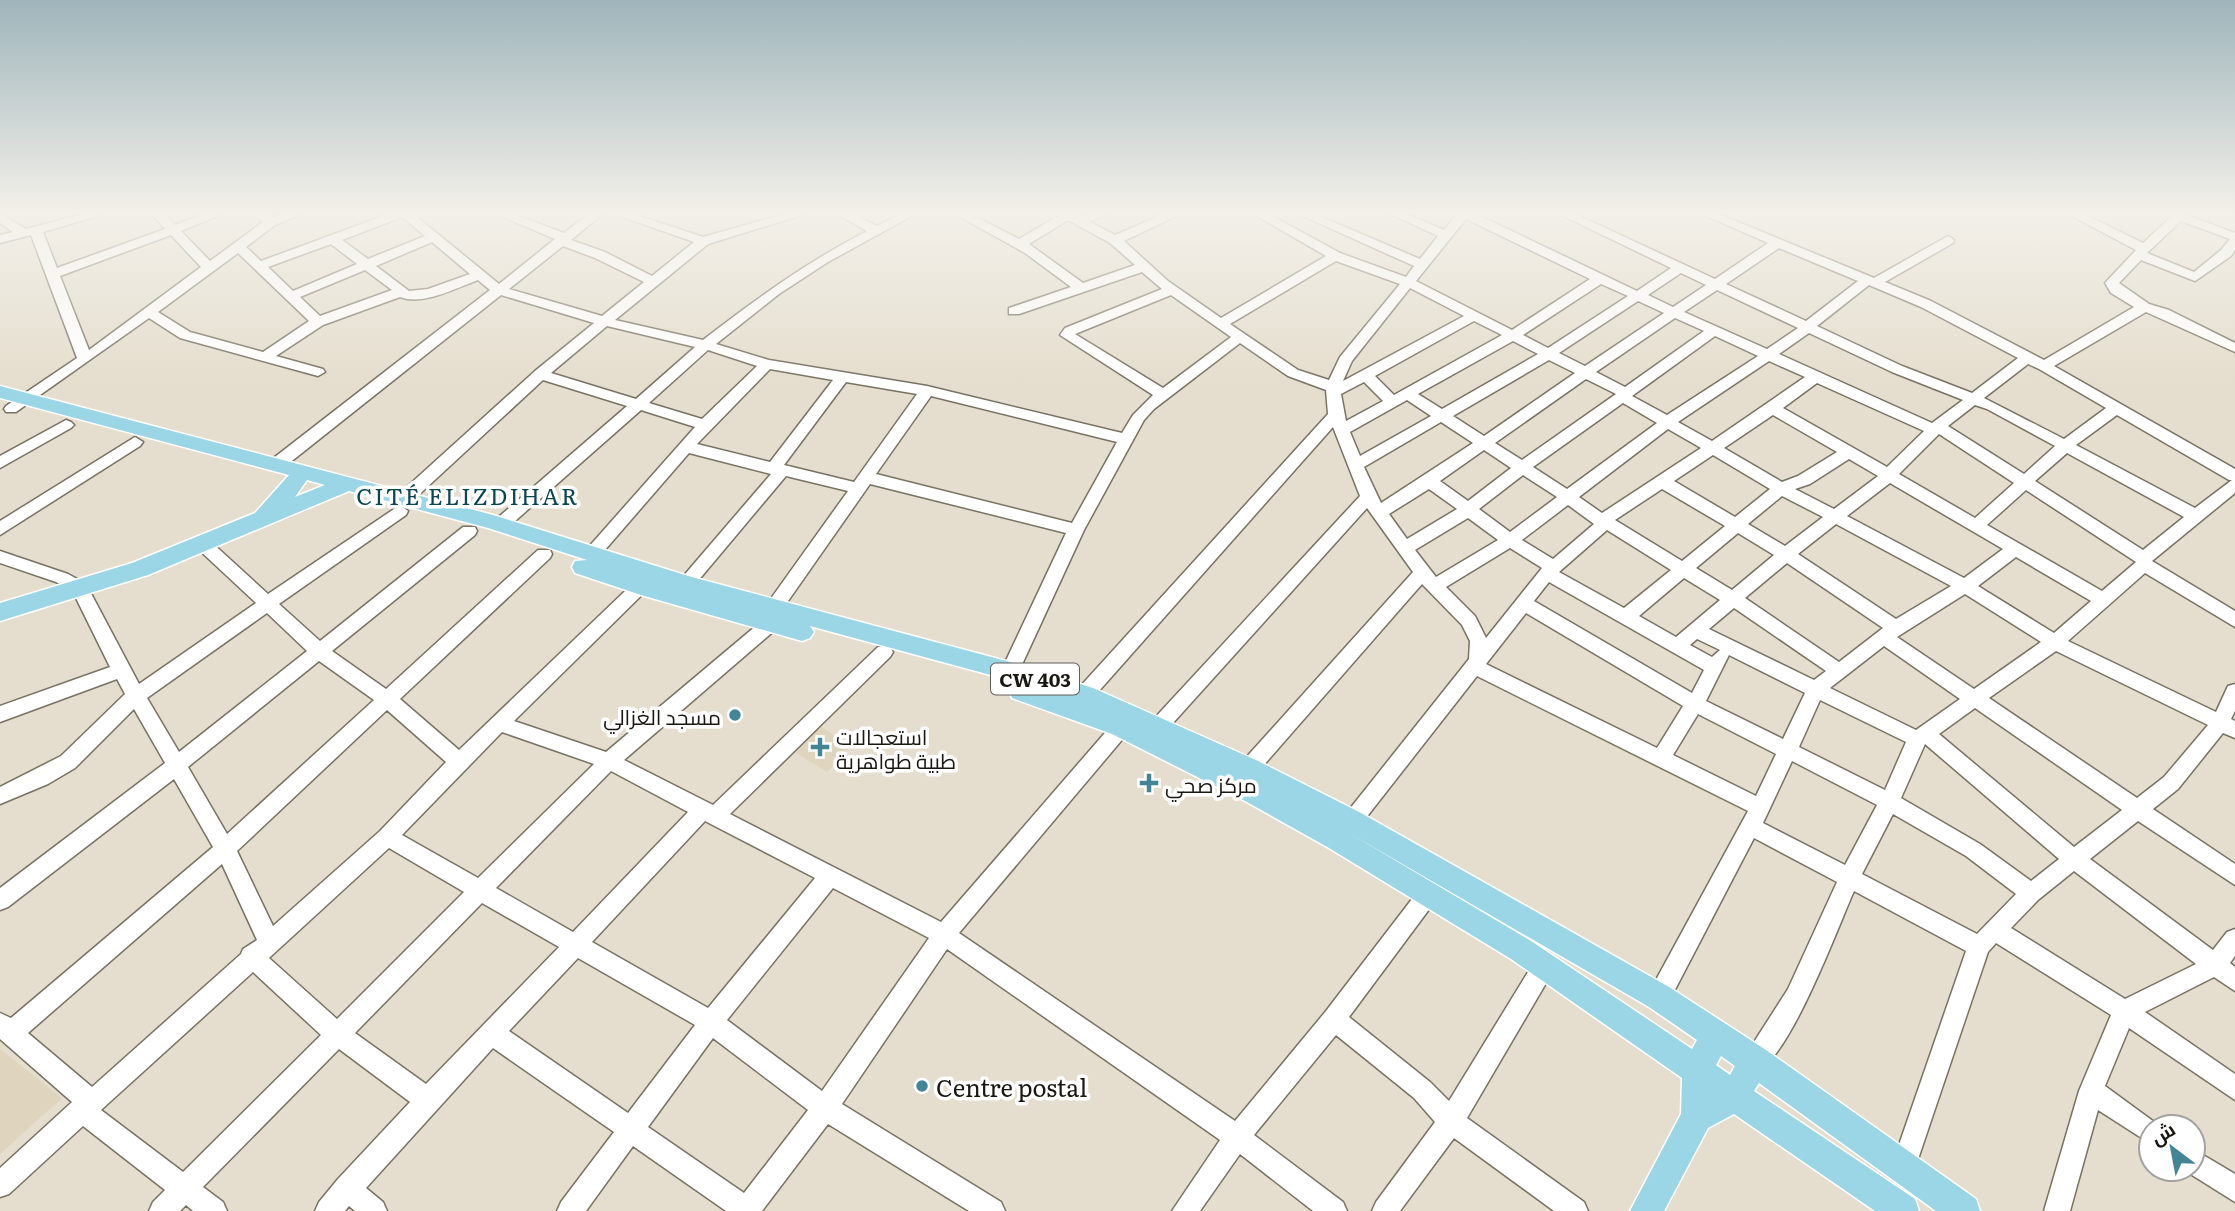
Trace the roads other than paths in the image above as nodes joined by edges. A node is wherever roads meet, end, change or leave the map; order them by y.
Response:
1 (209, 268) edge
2 (51, 269) edge
3 (68, 269) edge
4 (262, 269) edge
5 (356, 269) edge
6 (372, 269) edge
7 (472, 269) edge
8 (525, 269) edge
9 (627, 269) edge
10 (668, 269) edge
11 (807, 269) edge
12 (1054, 269) edge
13 (1138, 269) edge
14 (1145, 269) edge
15 (1314, 269) edge
16 (1370, 269) edge
17 (1420, 269) edge
18 (1578, 269) edge
19 (1679, 269) joint
20 (1742, 269) edge
21 (1843, 269) edge
22 (1895, 269) edge
23 (2126, 269) edge
24 (2177, 269) edge
25 (2206, 269) edge
26 (54, 274) junction
27 (480, 275) junction
28 (1600, 279) junction
29 (652, 281) junction
30 (1872, 281) junction
31 (1408, 282) junction
32 (1080, 287) junction
33 (1716, 287) junction
34 (498, 290) junction
35 (1172, 290) junction
36 (400, 292) junction
37 (1638, 295) junction
38 (291, 296) junction
39 (2144, 307) junction
40 (1014, 311) dead end
41 (149, 312) junction
42 (1678, 313) junction
43 (1475, 315) junction
44 (603, 321) junction
45 (318, 322) junction
46 (1220, 324) junction
47 (1806, 328) junction
48 (1715, 330) junction
49 (1515, 334) junction
50 (1239, 337) junction
51 (2232, 343) edge
52 (706, 345) junction
53 (1550, 352) junction
54 (1768, 355) junction
55 (265, 357) junction
56 (2028, 357) junction
57 (85, 359) junction
58 (767, 364) junction
59 (2044, 366) junction
60 (318, 372) dead end
61 (1586, 372) junction
62 (540, 374) junction
63 (1366, 375) junction
64 (842, 377) junction
65 (1815, 377) junction
66 (1333, 390) junction
67 (927, 391) junction
68 (1624, 394) junction
69 (1163, 395) junction
70 (1399, 397) junction
71 (1974, 399) junction
72 (9, 401) edge
73 (639, 404) junction
74 (1773, 408) junction
75 (2116, 408) junction
76 (1442, 416) junction
77 (1669, 421) junction
78 (1339, 422) junction
79 (66, 425) junction
80 (705, 425) junction
81 (1936, 428) junction
82 (1125, 439) junction
83 (135, 442) junction
84 (1483, 444) junction
85 (2066, 445) junction
86 (686, 447) junction
87 (1713, 448) junction
88 (1848, 452) junction
89 (0, 463) edge
90 (277, 464) junction
91 (1355, 466) junction
92 (1521, 468) junction
93 (777, 470) junction
94 (1889, 475) junction
95 (300, 476) junction
96 (2235, 476) edge
97 (1429, 481) junction
98 (861, 482) junction
99 (1663, 482) junction
100 (2026, 483) junction
101 (2235, 485) edge
102 (339, 488) junction
103 (1781, 488) junction
104 (1368, 497) junction
105 (1570, 498) junction
106 (402, 505) junction
107 (1468, 510) junction
108 (1378, 513) junction
109 (1836, 515) junction
110 (2196, 516) junction
111 (1605, 523) junction
112 (1737, 523) junction
113 (251, 524) junction
114 (500, 525) junction
115 (1975, 527) junction
116 (0, 529) edge
117 (1076, 530) junction
118 (469, 531) junction
119 (1510, 540) junction
120 (203, 544) junction
121 (1405, 548) junction
122 (2014, 550) junction
123 (544, 554) junction
124 (592, 554) junction
125 (1786, 554) junction
126 (0, 557) edge
127 (2144, 562) junction
128 (1550, 570) junction
129 (1683, 570) junction
130 (1428, 579) junction
131 (647, 580) junction
132 (685, 584) junction
133 (1965, 586) junction
134 (80, 588) junction
135 (1731, 598) junction
136 (2102, 599) junction
137 (267, 603) junction
138 (1523, 603) junction
139 (0, 612) edge
140 (771, 617) junction
141 (1626, 617) junction
142 (2235, 620) edge
143 (1694, 630) junction
144 (1890, 633) junction
145 (2055, 642) junction
146 (1678, 645) junction
147 (1728, 646) junction
148 (320, 652) junction
149 (884, 652) junction
150 (1476, 664) junction
151 (1714, 667) junction
152 (121, 670) junction
153 (1010, 671) junction
154 (1839, 671) junction
155 (1816, 689) junction
156 (2235, 691) edge
157 (136, 695) junction
158 (1084, 695) junction
159 (1977, 698) junction
160 (388, 700) junction
161 (1695, 704) junction
162 (0, 715) edge
163 (1126, 722) junction
164 (500, 724) junction
165 (2227, 726) edge
166 (1157, 728) junction
167 (1921, 736) junction
168 (1789, 751) junction
169 (1660, 759) junction
170 (609, 761) junction
171 (459, 762) junction
172 (177, 765) junction
173 (1249, 768) junction
174 (0, 796) edge
175 (1889, 801) junction
176 (2136, 810) junction
177 (708, 813) junction
178 (1755, 817) junction
179 (1345, 830) junction
180 (387, 837) junction
181 (225, 849) junction
182 (2075, 860) junction
183 (2235, 876) edge
184 (829, 877) junction
185 (1849, 878) junction
186 (482, 890) junction
187 (2031, 893) junction
188 (1429, 894) junction
189 (0, 900) edge
190 (944, 935) junction
191 (1986, 938) junction
192 (2235, 939) edge
193 (270, 941) junction
194 (575, 943) junction
195 (251, 956) junction
196 (1544, 966) junction
197 (2214, 967) junction
198 (2235, 981) edge
199 (1659, 997) junction
200 (2124, 1011) junction
201 (1334, 1019) junction
202 (711, 1022) junction
203 (5, 1028) edge
204 (336, 1033) junction
205 (492, 1034) junction
206 (1715, 1035) junction
207 (1755, 1061) junction
208 (1697, 1072) junction
209 (2235, 1088) edge
210 (2091, 1091) junction
211 (1734, 1097) junction
212 (428, 1100) junction
213 (86, 1105) junction
214 (825, 1108) junction
215 (1697, 1117) junction
216 (1451, 1121) junction
217 (2137, 1122) edge
218 (632, 1132) junction
219 (1237, 1137) junction
220 (1903, 1168) junction
221 (2207, 1170) edge
222 (0, 1185) edge
223 (186, 1187) junction
224 (347, 1188) junction
225 (2235, 1189) edge
226 (1896, 1209) edge
227 (746, 1210) edge
228 (162, 1211) edge
229 (214, 1211) edge
230 (328, 1211) edge
231 (374, 1211) edge
232 (570, 1211) edge
233 (992, 1211) edge
234 (1185, 1211) edge
235 (1334, 1211) edge
236 (1385, 1211) edge
237 (1575, 1211) edge
238 (1646, 1211) edge
239 (1964, 1211) edge
240 (2057, 1211) edge

1 - 41 street
2 - 26 street
3 - 26 street
4 - 38 street
5 - 38 street
6 - 36 street
7 - 27 street
8 - 34 street
9 - 29 street
10 - 29 street
11 - 52 street
12 - 32 street
13 - 32 street
14 - 35 street
15 - 46 street
16 - 31 street
17 - 31 street
18 - 28 street
19 - 33 street
19 - 37 street
20 - 33 street
21 - 30 street
22 - 30 street
23 - 39 street
24 - 25 street
26 - 57 street
27 - 34 street
27 - 36 street
28 - 37 street
28 - 49 street
29 - 44 street
30 - 47 street
30 - 56 street
31 - 43 street
31 - 66 street
32 - 40 street
33 - 42 street
33 - 47 street
34 - 44 street
34 - 90 street
35 - 46 street
35 - 69 street
36 - 45 street
37 - 42 street
37 - 53 street
38 - 45 street
39 - 51 street
39 - 59 street
41 - 55 street
41 - 57 street
42 - 48 street
42 - 61 street
43 - 49 street
43 - 63 street
44 - 52 street
44 - 62 street
45 - 55 street
46 - 50 street
47 - 54 street
47 - 71 street
48 - 54 street
48 - 68 street
49 - 53 street
49 - 70 street
50 - 66 street
50 - 69 street
52 - 58 street
52 - 73 street
53 - 61 street
53 - 76 street
54 - 65 street
54 - 77 street
55 - 60 street
56 - 59 street
56 - 71 street
57 - 72 street
58 - 64 street
58 - 80 street
59 - 75 street
61 - 68 street
61 - 84 street
62 - 73 street
62 - 106 street
63 - 66 street
63 - 70 street
64 - 67 street
64 - 93 street
65 - 74 street
65 - 81 street
66 - 78 street
67 - 82 street
67 - 98 street
68 - 77 street
68 - 92 street
69 - 82 street
70 - 76 street
70 - 78 street
71 - 81 street
71 - 85 street
72 - 79 main road, CW 403
72 - 90 main road, CW 403
73 - 80 street
73 - 114 street
74 - 87 street
74 - 88 street
75 - 85 street
75 - 96 street
76 - 84 street
76 - 91 street
77 - 87 street
77 - 105 street
78 - 91 street
78 - 158 street
79 - 83 main road, CW 403
79 - 89 street
80 - 86 street
81 - 94 street
81 - 100 street
82 - 117 street
83 - 95 main road, CW 403
83 - 116 street
84 - 92 street
84 - 97 street
85 - 100 street
85 - 110 street
86 - 93 street
86 - 124 street
87 - 99 street
87 - 103 street
88 - 94 street
88 - 103 street
90 - 95 main road, CW 403
91 - 104 street
92 - 105 street
92 - 107 street
93 - 98 street
93 - 132 street
94 - 109 street
94 - 115 street
95 - 102 main road, CW 403
95 - 113 main road
97 - 107 street
97 - 108 street
98 - 117 street
98 - 140 street
99 - 111 street
99 - 112 street
100 - 115 street
100 - 127 street
101 - 110 street
102 - 106 main road, CW 403
102 - 113 main road
103 - 109 street
103 - 112 street
104 - 108 street
104 - 166 street
105 - 111 street
105 - 119 street
106 - 114 main road, CW 403
106 - 118 main road, CW 403
106 - 137 street
107 - 119 street
107 - 121 street
108 - 121 street
109 - 125 street
109 - 133 street
110 - 127 street
111 - 128 street
111 - 129 street
112 - 125 street
112 - 129 street
113 - 120 main road
114 - 124 main road, CW 403
115 - 122 street
117 - 153 street
118 - 123 main road, CW 403
118 - 148 street
119 - 128 street
119 - 130 street
120 - 134 main road
120 - 137 street
121 - 130 street
122 - 133 street
122 - 136 street
123 - 131 main road, CW 403
123 - 160 street
124 - 131 main road, CW 403
125 - 135 street
125 - 144 street
126 - 134 street
127 - 136 street
127 - 142 street
128 - 138 street
128 - 141 street
129 - 135 street
129 - 141 street
130 - 150 street
130 - 173 street
131 - 132 main road, CW 403
131 - 140 main road, CW 403
131 - 164 street
132 - 140 main road, CW 403
133 - 144 street
133 - 145 street
134 - 139 main road
134 - 152 street
135 - 143 street
135 - 154 street
136 - 145 street
137 - 148 street
137 - 157 street
138 - 150 street
138 - 161 street
140 - 149 main road, CW 403
140 - 153 main road, CW 403
140 - 170 street
141 - 146 street
143 - 146 street
143 - 147 street
144 - 154 street
144 - 159 street
145 - 159 street
145 - 165 street
146 - 151 street
147 - 151 street
147 - 155 street
148 - 160 street
148 - 172 street
149 - 163 main road, CW 403
149 - 177 street
150 - 169 street
150 - 179 street
151 - 161 street
152 - 157 street
152 - 162 street
153 - 158 main road, CW 403
154 - 155 street
155 - 167 street
155 - 168 street
156 - 165 street
157 - 172 street
157 - 174 street
158 - 163 main road, CW 403
159 - 167 street
159 - 176 street
160 - 171 street
160 - 181 street
161 - 168 street
161 - 169 street
163 - 166 main road, CW 403
163 - 179 main road, CW 403
163 - 190 street
164 - 170 street
164 - 171 street
165 - 176 street
166 - 173 main road, CW 403
167 - 175 street
167 - 182 street
168 - 175 street
168 - 178 street
169 - 178 street
170 - 177 street
170 - 186 street
171 - 180 street
172 - 181 street
172 - 189 street
173 - 179 main road, CW 403
175 - 185 street
175 - 187 street
176 - 182 street
176 - 183 street
177 - 184 street
177 - 194 street
178 - 185 street
178 - 199 street
179 - 188 main road, CW 403
179 - 199 main road, CW 403
180 - 186 street
180 - 193 street
181 - 193 street
181 - 203 street
182 - 187 street
182 - 197 street
184 - 190 street
184 - 202 street
185 - 191 street
185 - 207 street
186 - 194 street
186 - 204 street
187 - 191 street
188 - 196 main road, CW 403
188 - 201 street
190 - 214 street
190 - 219 street
191 - 200 street
191 - 220 street
192 - 197 street
193 - 195 street
194 - 202 street
194 - 205 street
195 - 204 street
195 - 213 street
196 - 208 main road, CW 403
196 - 216 street
197 - 198 street
197 - 200 street
199 - 206 main road, CW 403
200 - 209 street
200 - 210 street
201 - 216 street
201 - 219 street
202 - 214 street
202 - 218 street
203 - 213 street
204 - 212 street
204 - 223 street
205 - 212 street
205 - 218 street
206 - 207 main road, CW 403
206 - 208 main road
207 - 211 main road
207 - 220 main road, CW 403
208 - 211 main road, CW 403
208 - 215 main road
210 - 217 street
210 - 240 street
211 - 215 main road
211 - 226 main road, CW 403
212 - 224 street
213 - 222 street
213 - 223 street
214 - 227 street
214 - 233 street
215 - 238 main road
216 - 236 street
216 - 237 street
218 - 227 street
218 - 232 street
219 - 234 street
219 - 235 street
220 - 239 main road, CW 403
221 - 225 street
223 - 228 street
223 - 229 street
224 - 230 street
224 - 231 street

